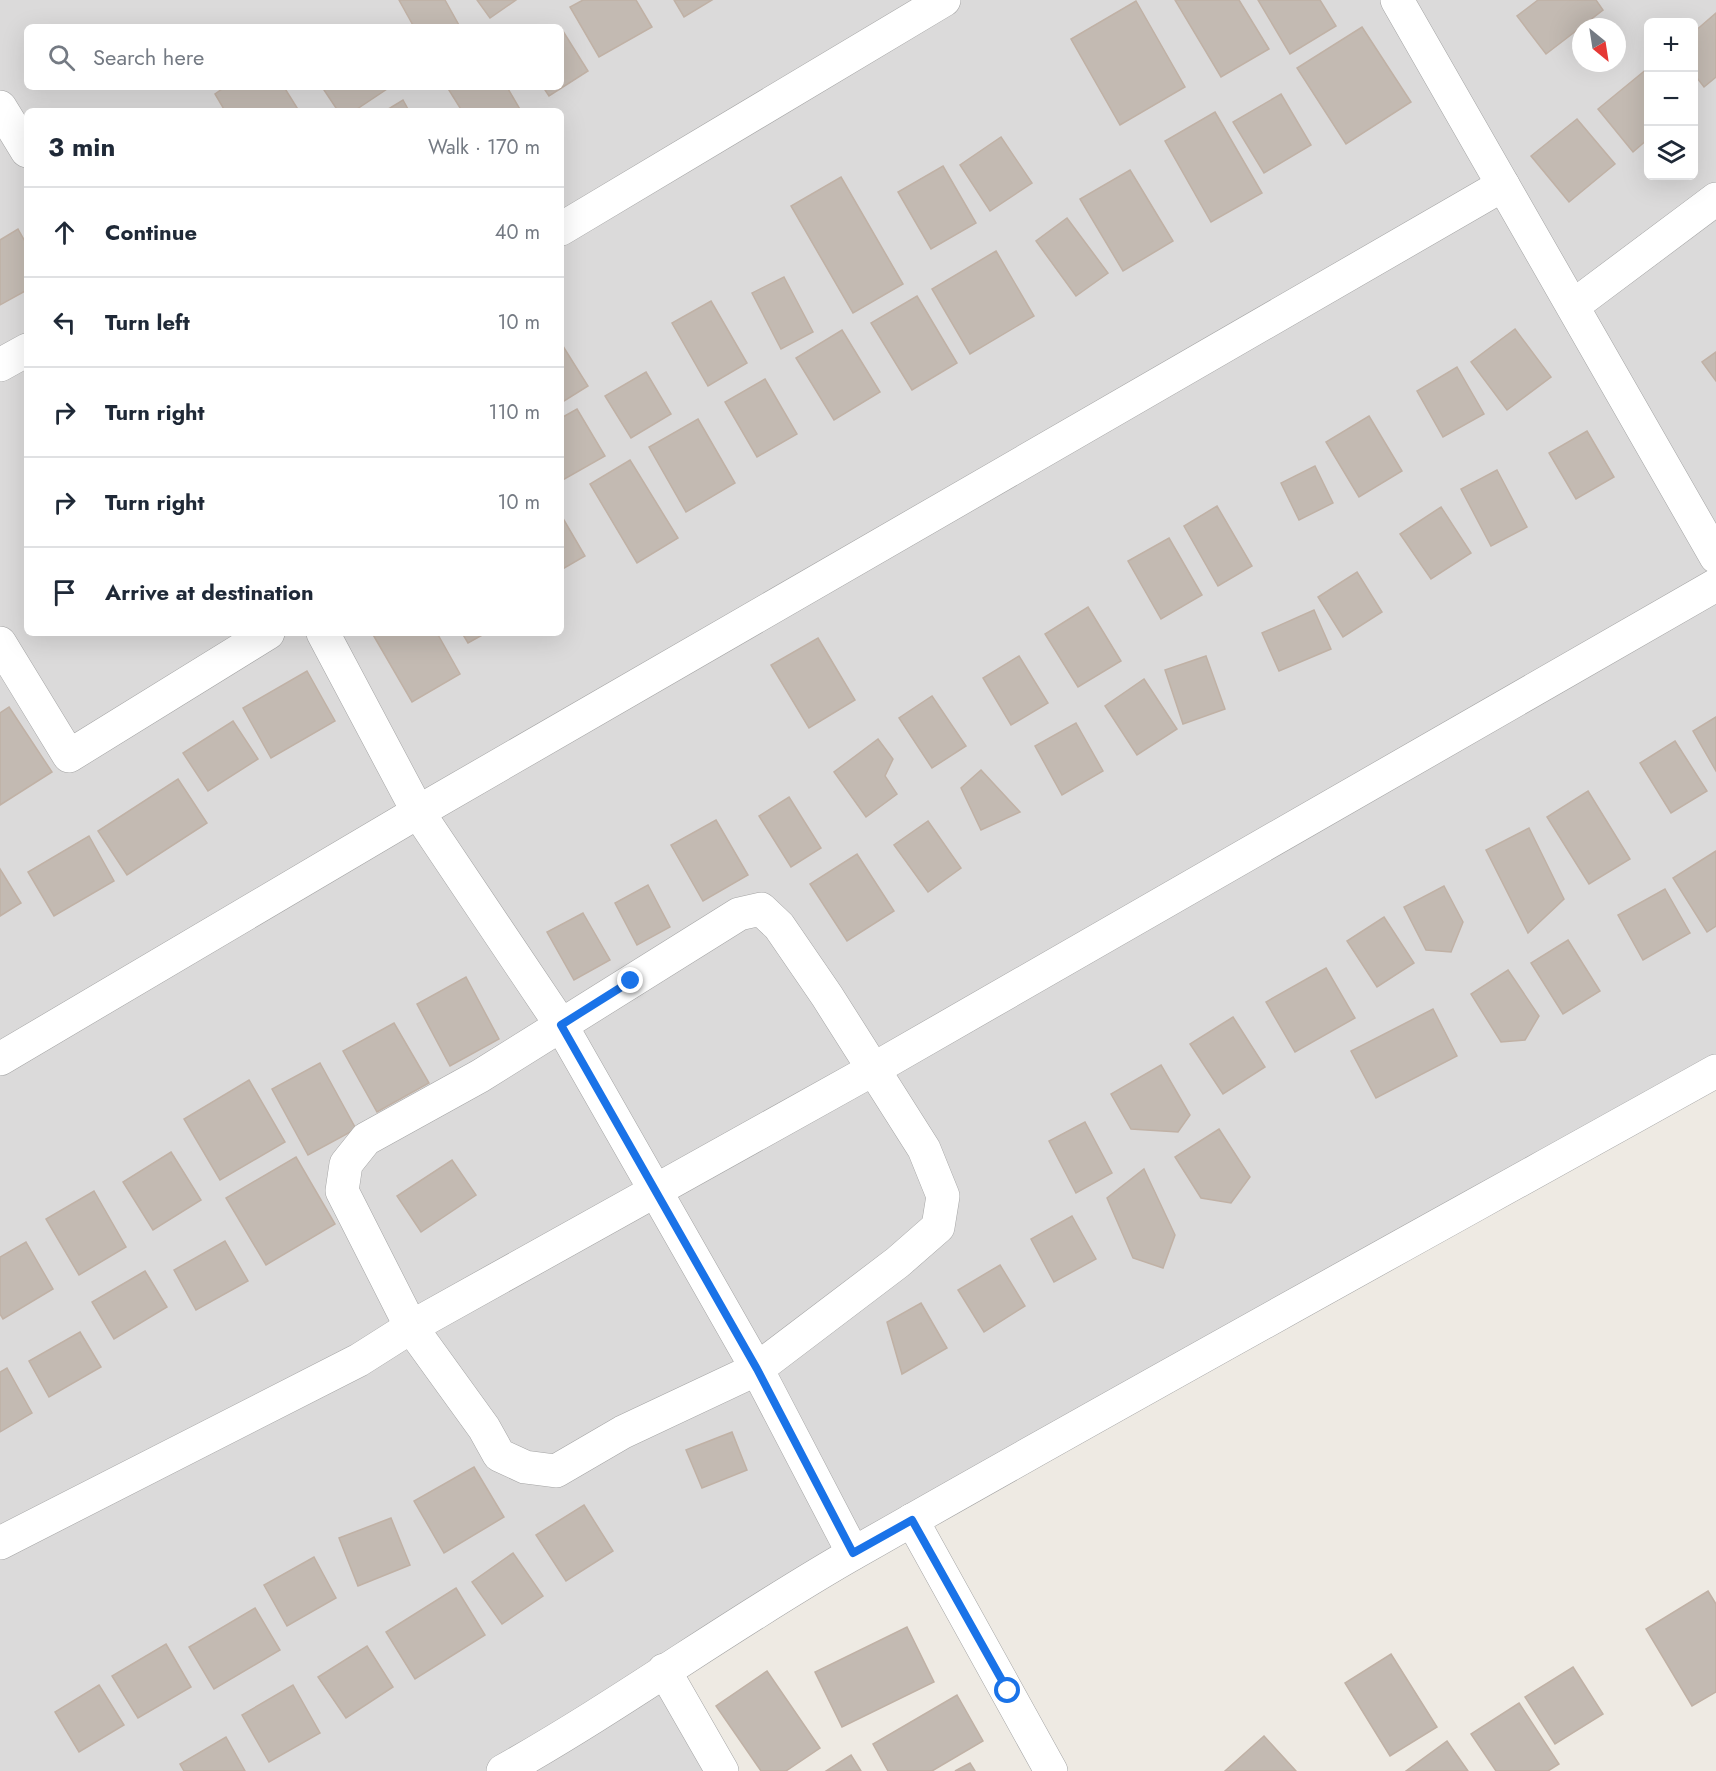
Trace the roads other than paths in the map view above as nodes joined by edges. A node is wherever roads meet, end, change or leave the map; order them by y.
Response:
1 (944, 0) edge
2 (1398, 0) edge
3 (0, 107) edge
4 (24, 146) edge
5 (1503, 185) junction
6 (1716, 199) edge
7 (564, 227) edge
8 (1573, 306) junction
9 (24, 352) edge
10 (0, 365) edge
11 (1716, 557) edge
12 (1716, 585) edge
13 (263, 636) edge
14 (325, 636) edge
15 (0, 643) edge
16 (418, 812) junction
17 (561, 1025) junction
18 (0, 1059) edge
19 (872, 1070) junction
20 (1716, 1071) edge
21 (655, 1191) junction
22 (411, 1327) junction
23 (757, 1369) junction
24 (912, 1520) junction
25 (0, 1543) edge
26 (853, 1553) junction
27 (664, 1670) junction
28 (504, 1771) edge
29 (722, 1771) edge
30 (1051, 1771) edge

1 - 7 street
2 - 5 street
3 - 4 street
5 - 8 street
5 - 16 street
6 - 8 street
8 - 11 street
9 - 10 street
12 - 19 street
13 - 15 street
14 - 16 street
16 - 17 street
16 - 18 street
17 - 19 street
17 - 21 street
17 - 22 street
19 - 21 street
19 - 23 street
20 - 24 street
21 - 22 street
21 - 23 street
22 - 23 street
22 - 25 street
23 - 26 street
24 - 26 street
24 - 30 street
26 - 27 street
27 - 28 street
27 - 29 street

